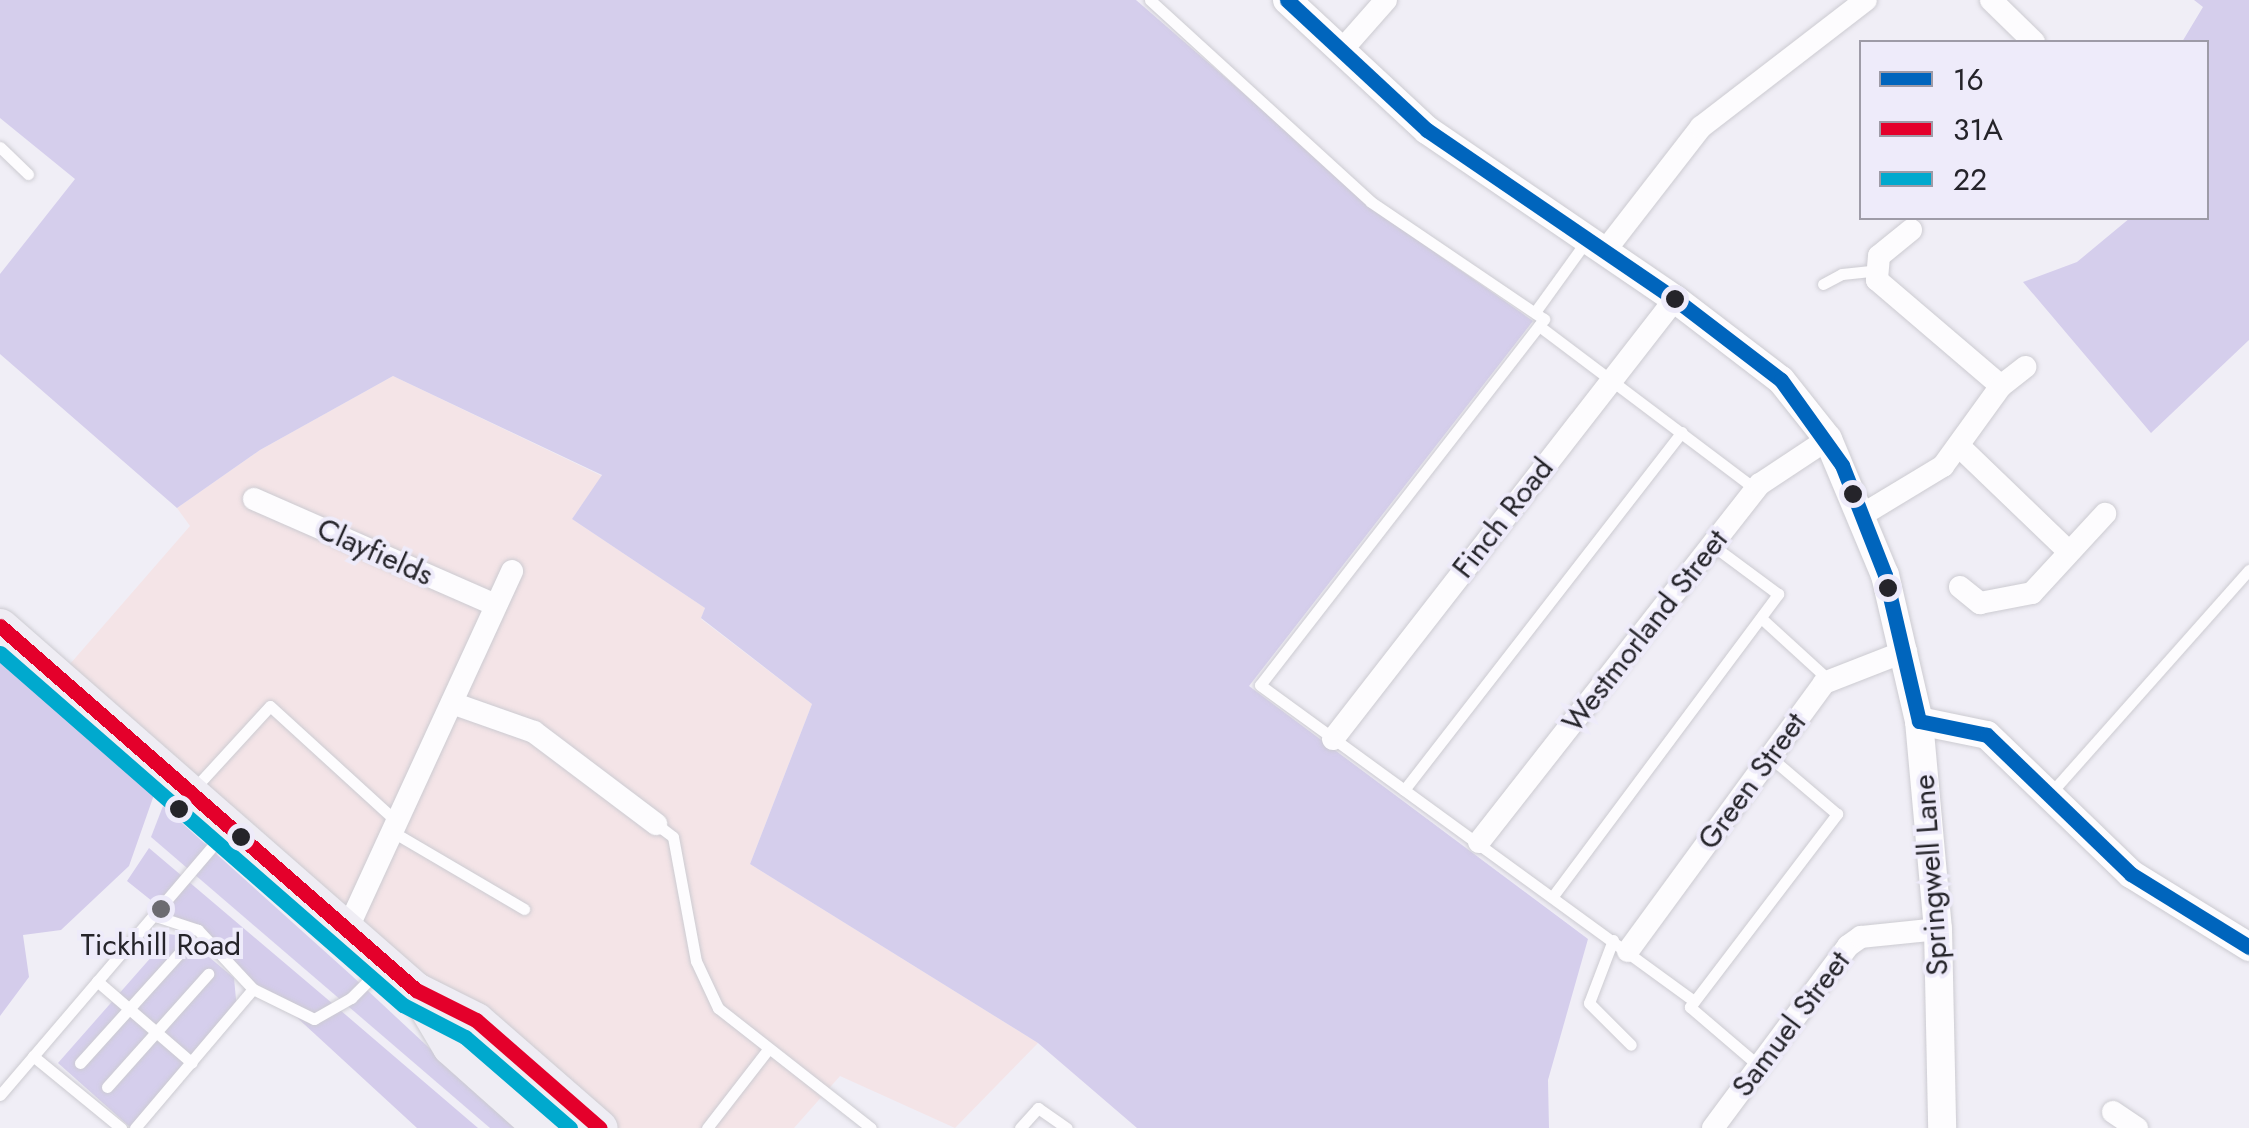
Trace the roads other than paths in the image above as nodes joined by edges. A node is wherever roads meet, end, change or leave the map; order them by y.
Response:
1 (1150, 0) edge
2 (1287, 0) edge
3 (1386, 0) edge
4 (1992, 0) edge
5 (1863, 1) edge
6 (2032, 40) edge
7 (1341, 50) junction
8 (0, 148) edge
9 (28, 174) dead end
10 (1911, 230) dead end
11 (1596, 246) junction
12 (1873, 272) junction
13 (1823, 284) dead end
14 (1675, 299) junction
15 (1536, 312) junction
16 (1539, 326) junction
17 (2025, 367) dead end
18 (1612, 378) junction
19 (2001, 386) junction
20 (1682, 432) junction
21 (1828, 439) junction
22 (1960, 447) junction
23 (1756, 489) junction
24 (254, 499) dead end
25 (2105, 514) dead end
26 (1862, 515) junction
27 (1712, 545) junction
28 (2066, 549) junction
29 (2249, 570) edge
30 (512, 571) dead end
31 (1960, 587) dead end
32 (496, 605) junction
33 (1761, 618) junction
34 (0, 626) edge
35 (1906, 651) junction
36 (1829, 680) junction
37 (452, 703) junction
38 (1919, 721) junction
39 (1332, 739) junction
40 (1770, 756) junction
41 (1404, 790) junction
42 (189, 794) junction
43 (2049, 794) junction
44 (656, 824) joint
45 (395, 827) junction
46 (228, 828) junction
47 (1479, 842) junction
48 (1554, 896) junction
49 (524, 909) dead end
50 (153, 915) junction
51 (1938, 929) junction
52 (348, 930) junction
53 (1621, 945) junction
54 (2249, 947) edge
55 (182, 950) dead end
56 (385, 964) junction
57 (208, 974) dead end
58 (97, 981) junction
59 (253, 989) junction
60 (416, 990) junction
61 (1694, 1001) junction
62 (129, 1008) junction
63 (155, 1031) junction
64 (1631, 1045) dead end
65 (766, 1052) junction
66 (34, 1056) junction
67 (80, 1063) dead end
68 (192, 1063) junction
69 (1759, 1066) junction
70 (107, 1087) dead end
71 (0, 1095) edge
72 (2113, 1112) dead end
73 (121, 1128) edge
74 (136, 1128) edge
75 (541, 1128) edge
76 (600, 1128) edge
77 (707, 1128) edge
78 (871, 1128) edge
79 (1020, 1128) edge
80 (1067, 1128) edge
81 (1713, 1128) edge
82 (1942, 1128) edge
83 (2138, 1128) edge

1 - 15 lane
2 - 7 street, Springwell Lane
3 - 7 street
4 - 6 street
5 - 11 street
7 - 11 street, Springwell Lane
8 - 9 lane
10 - 12 street
11 - 14 street, Springwell Lane
11 - 15 lane
12 - 13 lane
12 - 19 street
14 - 18 street, Finch Road
14 - 21 street, Springwell Lane
15 - 16 lane
16 - 18 lane
16 - 39 lane
17 - 19 street
18 - 20 lane
18 - 39 street, Finch Road
19 - 22 street
20 - 23 lane
20 - 41 lane
21 - 23 street, Westmorland Street
21 - 26 street, Springwell Lane
22 - 26 street
22 - 28 street
23 - 27 street, Westmorland Street
24 - 32 street, Clayfields
25 - 28 street
26 - 35 street, Springwell Lane
27 - 33 lane
27 - 47 street, Westmorland Street
28 - 31 street
29 - 43 lane
30 - 32 street
32 - 37 street
33 - 36 lane
33 - 48 lane
34 - 42 main road
35 - 36 street
35 - 38 street, Springwell Lane
36 - 40 street, Green Street
37 - 44 street
37 - 45 street
38 - 43 street
38 - 51 street, Springwell Lane
39 - 41 lane
40 - 53 street, Green Street
40 - 61 lane
41 - 47 lane
42 - 45 lane
42 - 46 main road
43 - 54 street
44 - 65 lane
45 - 49 lane
45 - 52 street
46 - 50 lane
46 - 52 main road
47 - 48 lane
48 - 53 lane
50 - 58 lane
50 - 59 lane
51 - 69 street, Samuel Street
51 - 82 street, Springwell Lane
52 - 56 main road
53 - 61 lane
53 - 64 lane
55 - 62 lane
56 - 59 lane
56 - 60 main road
57 - 63 lane
58 - 62 lane
58 - 66 lane
59 - 68 lane
60 - 75 main road
60 - 76 main road
61 - 69 lane
62 - 63 lane
62 - 67 lane
63 - 68 lane
63 - 70 lane
65 - 77 lane
65 - 78 lane
66 - 71 lane
66 - 73 lane
68 - 74 lane
69 - 81 street, Samuel Street
72 - 83 street
79 - 80 lane

